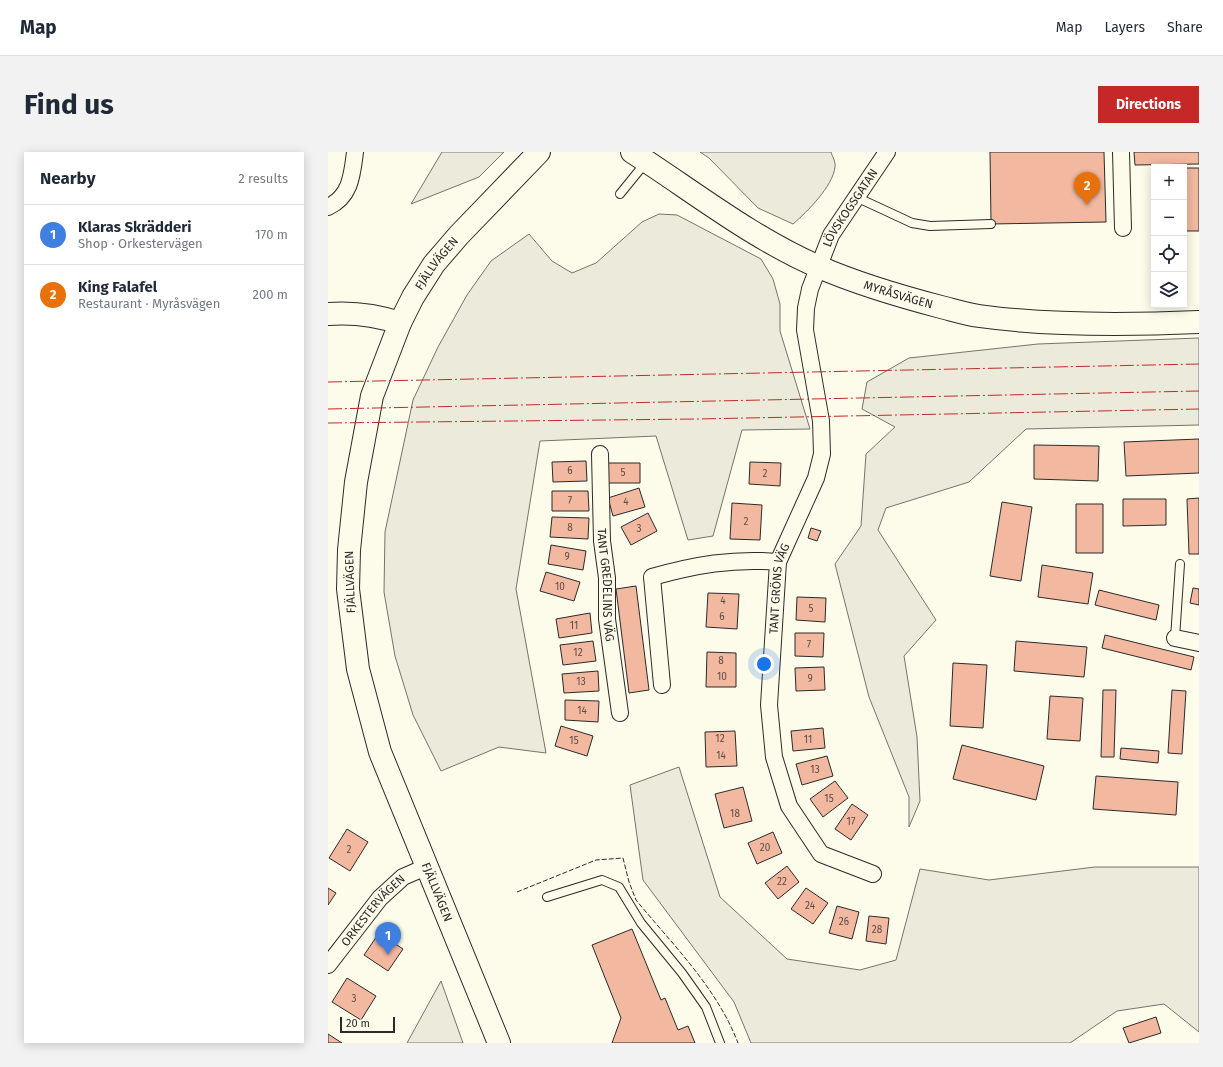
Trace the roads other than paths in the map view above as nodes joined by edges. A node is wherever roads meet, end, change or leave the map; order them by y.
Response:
1 (355, 152) edge
2 (539, 152) edge
3 (887, 152) edge
4 (1121, 152) edge
5 (639, 157) edge
6 (620, 194) dead end
7 (856, 197) junction
8 (328, 207) edge
9 (991, 224) dead end
10 (1123, 228) dead end
11 (819, 266) junction
12 (328, 314) edge
13 (1199, 322) edge
14 (400, 323) junction
15 (600, 454) dead end
16 (778, 562) junction
17 (1180, 564) dead end
18 (1175, 638) joint
19 (1199, 643) edge
20 (662, 685) dead end
21 (620, 714) dead end
22 (426, 867) junction
23 (873, 874) dead end
24 (547, 897) dead end
25 (328, 965) edge
26 (499, 1043) edge
27 (720, 1043) edge

1 - 8 street
2 - 14 street, FJÄLLVÄGEN
3 - 7 street, LÖVSKOGSGATAN
4 - 10 street
5 - 6 lane
5 - 11 street, MYRÅSVÄGEN
7 - 9 lane
7 - 11 street, LÖVSKOGSGATAN
11 - 13 street, MYRÅSVÄGEN
11 - 16 street, TANT GRÖNS VÄG
12 - 14 street
14 - 22 street, FJÄLLVÄGEN
15 - 21 street, TANT GREDELINS VÄG
16 - 20 street
16 - 23 street, TANT GRÖNS VÄG
17 - 18 lane
18 - 19 street
22 - 25 street, ORKESTERVÄGEN
22 - 26 street, FJÄLLVÄGEN
24 - 27 lane

